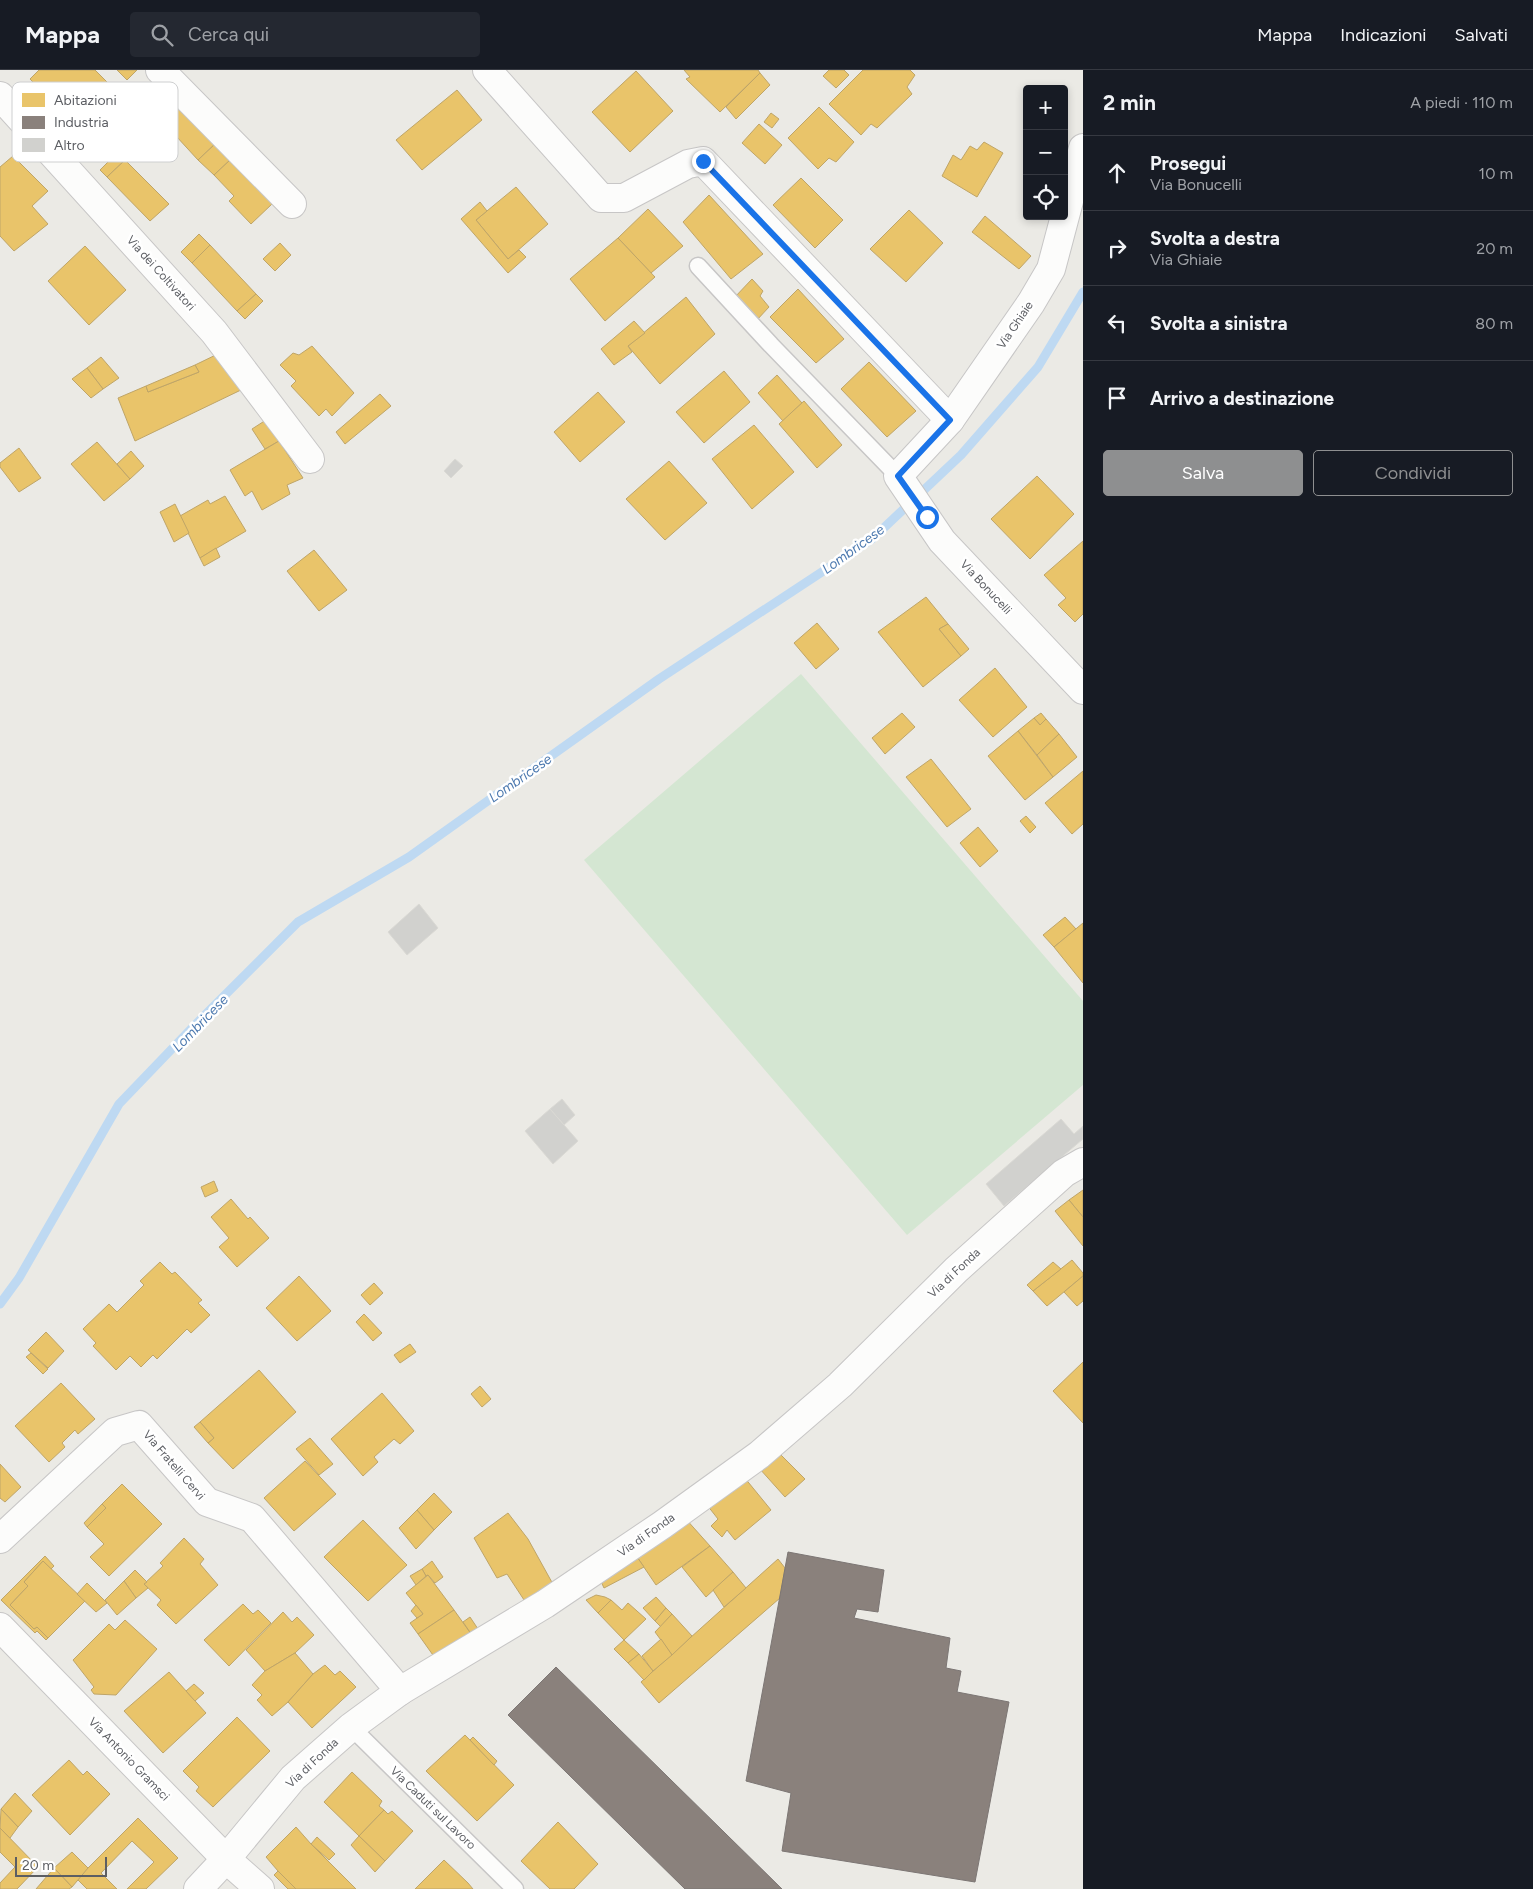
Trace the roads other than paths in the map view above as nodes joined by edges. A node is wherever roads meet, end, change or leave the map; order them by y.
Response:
1 (160, 70) edge
2 (487, 70) edge
3 (172, 82) edge
4 (178, 88) edge
5 (0, 96) edge
6 (12, 109) edge
7 (1083, 148) edge
8 (60, 162) edge
9 (292, 204) dead end
10 (698, 266) dead end
11 (950, 420) junction
12 (310, 459) dead end
13 (898, 476) junction
14 (1083, 690) edge
15 (1083, 1162) edge
16 (0, 1538) edge
17 (0, 1628) edge
18 (400, 1691) junction
19 (350, 1728) junction
20 (226, 1859) junction
21 (198, 1889) edge
22 (260, 1889) edge
23 (515, 1889) edge

1 - 3 street
2 - 11 street
4 - 9 street
5 - 6 street, Via dei Coltivatori
7 - 11 street, Via Ghiaie
8 - 12 street, Via dei Coltivatori
10 - 13 lane
11 - 13 street, Via Ghiaie
13 - 14 street, Via Bonucelli
15 - 18 street, Via di Fonda
16 - 18 street, Via Fratelli Cervi
17 - 20 street, Via Antonio Gramsci
18 - 19 street, Via di Fonda
19 - 20 street, Via di Fonda
19 - 23 lane, Via Caduti sul Lavoro
20 - 21 street, Via di Fonda
20 - 22 street, Via Antonio Gramsci

